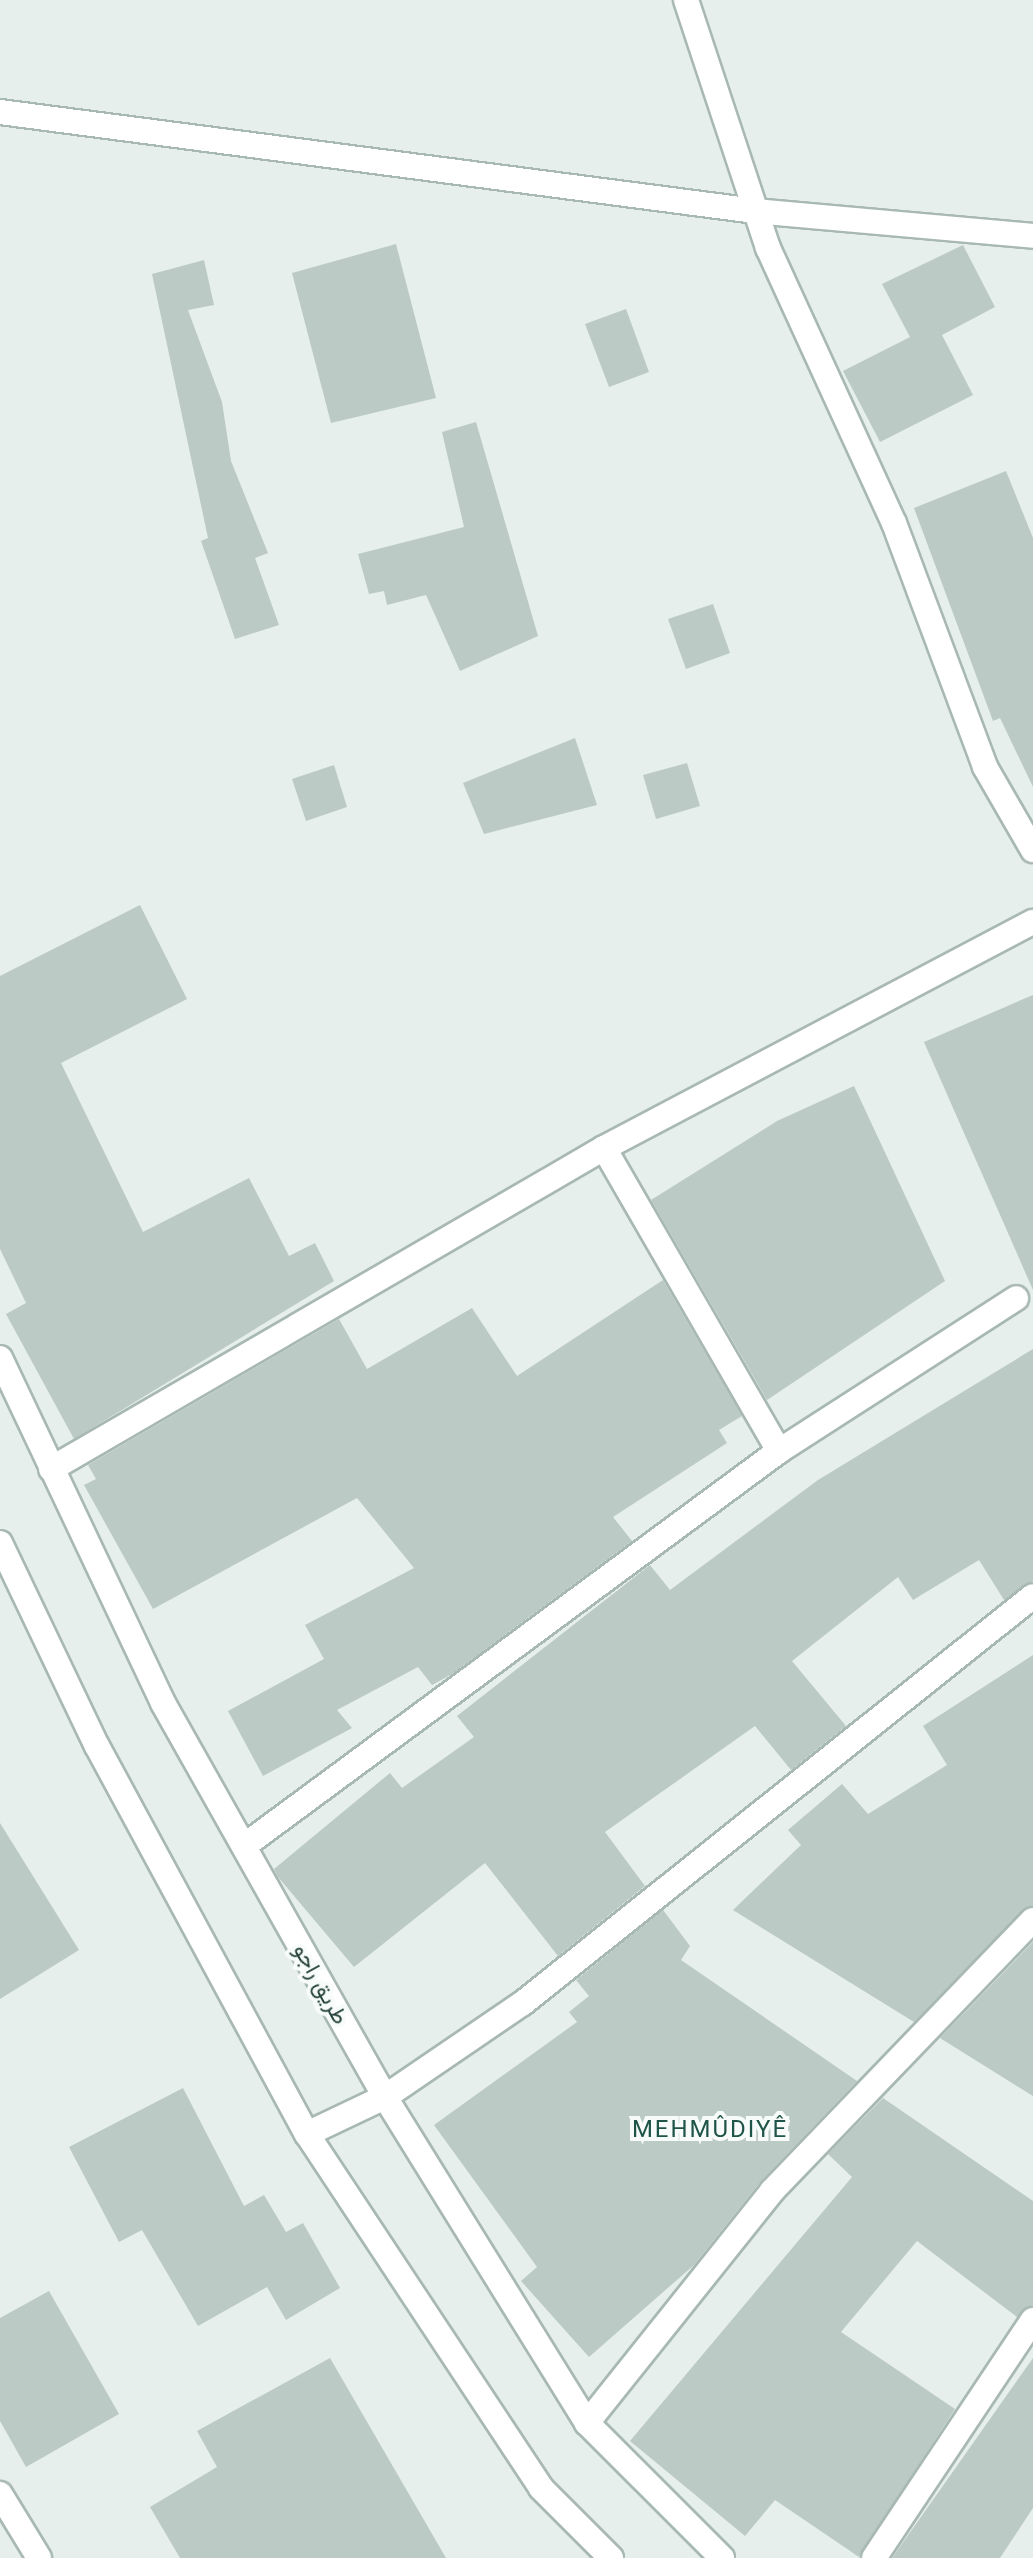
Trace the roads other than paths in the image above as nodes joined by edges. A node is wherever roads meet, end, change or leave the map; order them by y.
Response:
1 (686, 0) edge
2 (0, 112) edge
3 (755, 211) junction
4 (1033, 236) edge
5 (1033, 850) edge
6 (1033, 922) edge
7 (604, 1148) junction
8 (1016, 1298) dead end
9 (0, 1358) edge
10 (779, 1451) junction
11 (51, 1469) junction
12 (0, 1543) edge
13 (1033, 1596) edge
14 (244, 1846) junction
15 (1033, 1920) edge
16 (385, 2097) junction
17 (307, 2134) junction
18 (1033, 2320) edge
19 (587, 2423) junction
20 (0, 2494) edge
21 (39, 2558) edge
22 (611, 2558) edge
23 (722, 2558) edge
24 (874, 2558) edge

1 - 3 street
2 - 3 street
3 - 4 street
3 - 5 street
6 - 7 street
7 - 10 street
7 - 11 street
8 - 10 street
9 - 11 street, طريق راجو
10 - 14 street
11 - 14 street, طريق راجو
12 - 17 street
13 - 16 street
14 - 16 street, طريق راجو
15 - 19 street
16 - 17 street
16 - 19 street, طريق راجو
17 - 22 street
18 - 24 street
19 - 23 street, طريق راجو
20 - 21 street

